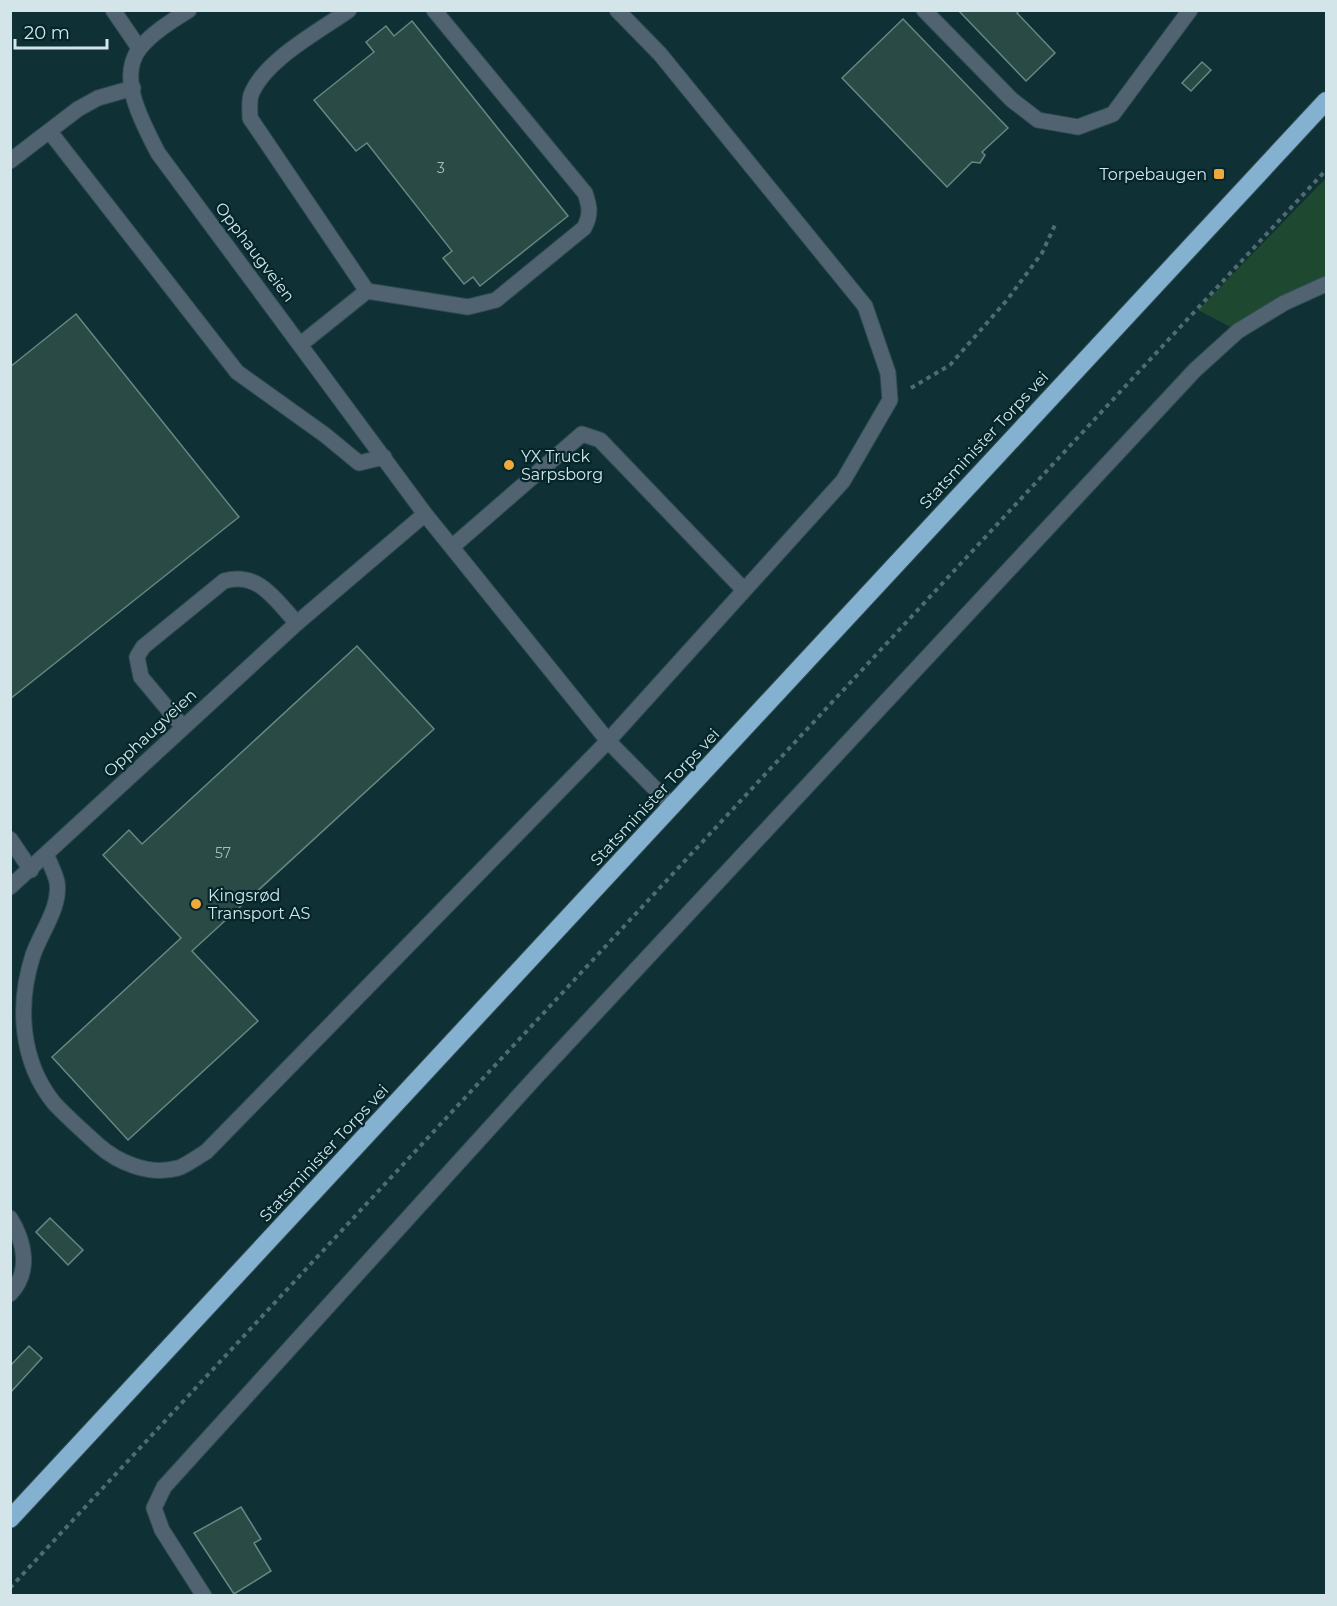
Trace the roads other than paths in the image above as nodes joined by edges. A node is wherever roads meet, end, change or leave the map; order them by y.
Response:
1 (113, 10) edge
2 (189, 10) edge
3 (349, 10) edge
4 (434, 10) edge
5 (617, 10) edge
6 (924, 10) edge
7 (1190, 10) edge
8 (139, 48) junction
9 (133, 88) junction
10 (1326, 100) edge
11 (50, 132) junction
12 (10, 160) edge
13 (1326, 284) edge
14 (367, 291) junction
15 (301, 344) junction
16 (384, 457) junction
17 (425, 514) junction
18 (453, 546) junction
19 (744, 590) junction
20 (297, 623) junction
21 (182, 726) junction
22 (608, 741) junction
23 (673, 807) junction
24 (10, 838) edge
25 (47, 856) junction
26 (31, 870) junction
27 (10, 887) edge
28 (10, 1218) edge
29 (10, 1294) edge
30 (10, 1519) edge
31 (204, 1596) edge

1 - 8 street
2 - 8 street
3 - 14 street
4 - 14 street
5 - 19 street
6 - 7 street
8 - 9 street, Opphaugveien
9 - 11 street
9 - 15 street, Opphaugveien
10 - 23 highway, Statsminister Torps vei
11 - 12 street
11 - 16 street
13 - 31 street
14 - 15 street
15 - 16 street, Opphaugveien
16 - 17 street, Opphaugveien
17 - 18 street, Opphaugveien
17 - 20 street, Opphaugveien
18 - 19 street
18 - 22 street, Opphaugveien
19 - 22 street
20 - 21 street, Opphaugveien
20 - 21 street
21 - 25 street, Opphaugveien
22 - 23 street, Opphaugveien
22 - 25 street
23 - 30 highway, Statsminister Torps vei
24 - 26 street
25 - 26 street, Opphaugveien
26 - 27 street, Opphaugveien
28 - 29 street

